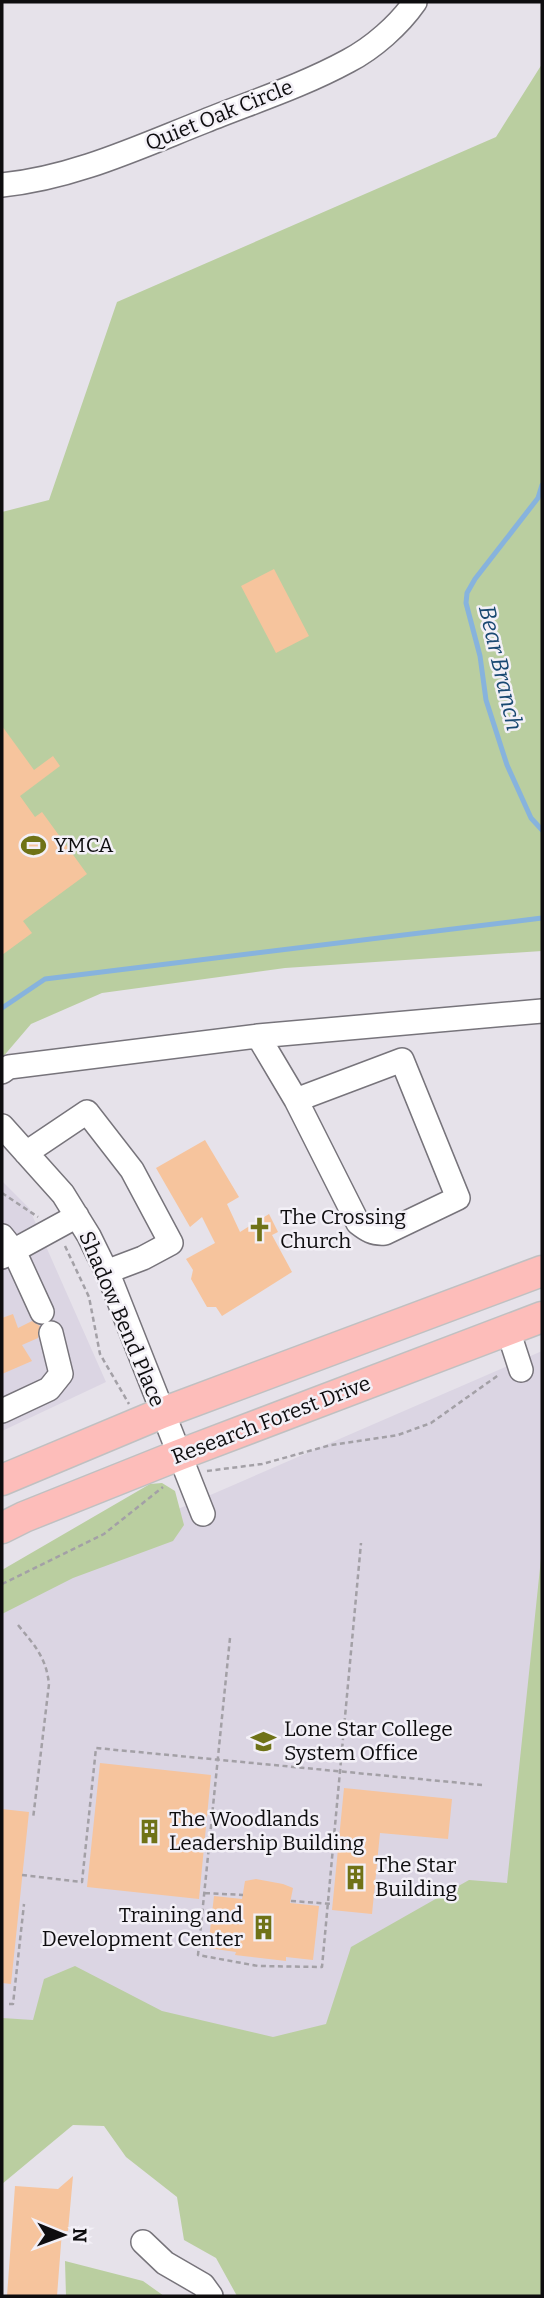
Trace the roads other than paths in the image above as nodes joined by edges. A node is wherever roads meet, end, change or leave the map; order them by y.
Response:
1 (415, 2) edge
2 (2, 185) edge
3 (542, 1011) edge
4 (258, 1036) junction
5 (2, 1072) edge
6 (296, 1100) junction
7 (2, 1126) edge
8 (26, 1153) junction
9 (77, 1216) junction
10 (6, 1248) edge
11 (542, 1271) edge
12 (106, 1272) junction
13 (542, 1317) edge
14 (509, 1330) junction
15 (521, 1370) dead end
16 (2, 1411) edge
17 (162, 1413) junction
18 (179, 1455) junction
19 (2, 1480) edge
20 (203, 1514) dead end
21 (2, 1528) edge
22 (143, 2242) dead end
23 (211, 2296) edge

1 - 2 street, Quiet Oak Circle
3 - 4 street
4 - 5 street
4 - 6 street
6 - 6 street
7 - 8 street, Shadow Bend Place
8 - 9 street, Shadow Bend Place
8 - 12 street
9 - 10 street
9 - 12 street, Shadow Bend Place
10 - 16 street
11 - 17 main road, Research Forest Drive
12 - 17 street, Shadow Bend Place
13 - 14 main road, Research Forest Drive
14 - 15 street
14 - 18 main road, Research Forest Drive
17 - 18 street, Shadow Bend Place
17 - 19 main road, Research Forest Drive
18 - 20 street, Shadow Bend Place
18 - 21 main road, Research Forest Drive
22 - 23 street

